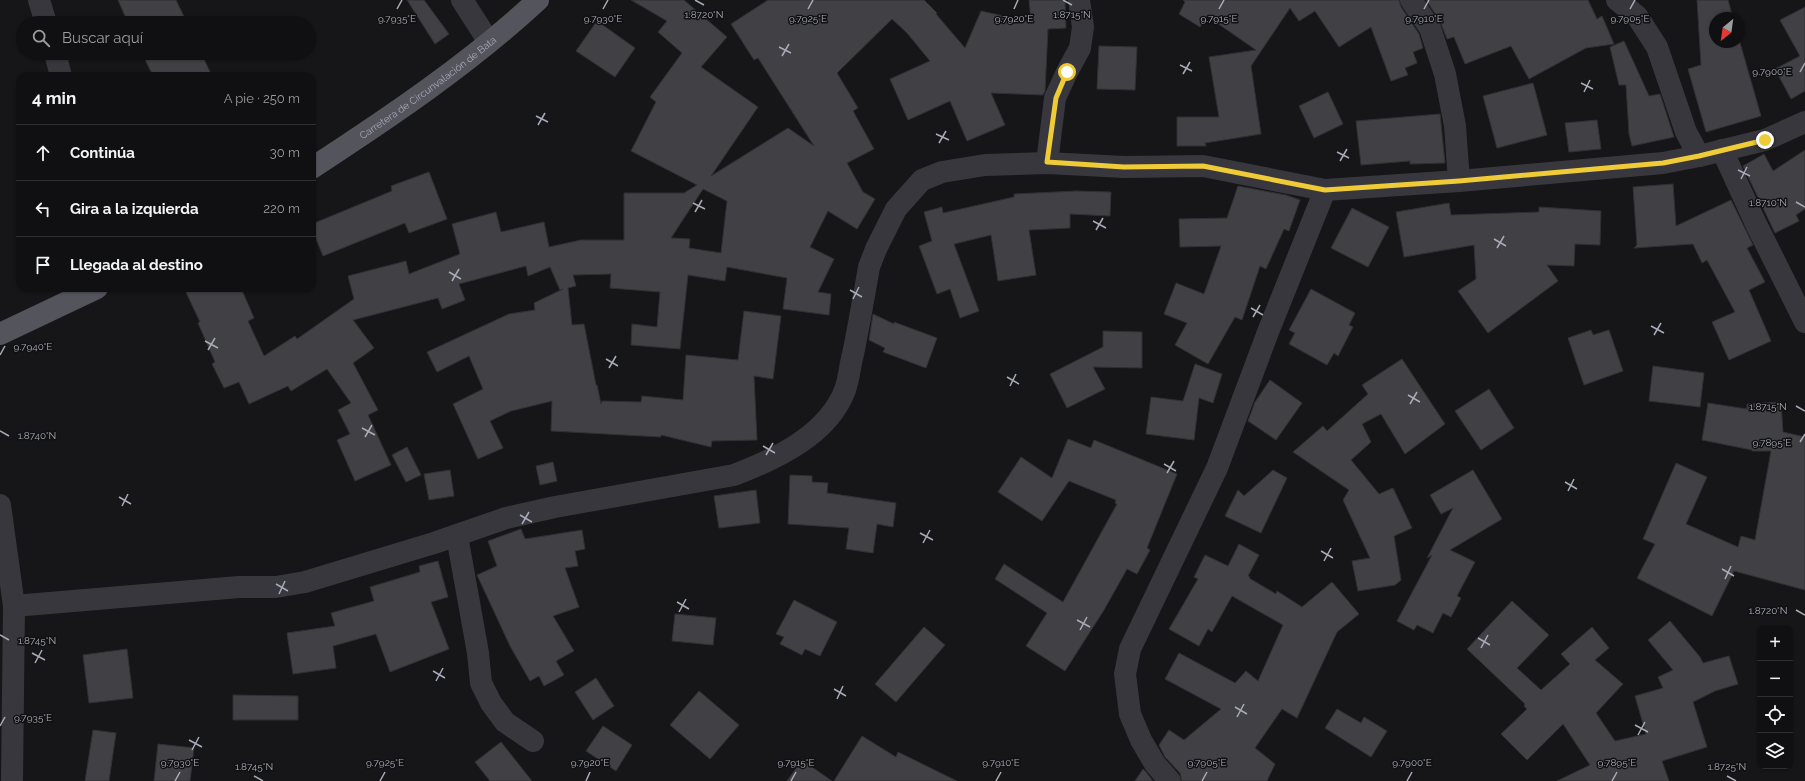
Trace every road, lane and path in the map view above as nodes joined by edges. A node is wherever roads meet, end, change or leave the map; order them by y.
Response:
1 (39, 0) edge
2 (462, 0) edge
3 (538, 0) edge
4 (1079, 0) edge
5 (1411, 0) edge
6 (1617, 0) edge
7 (44, 16) edge
8 (489, 42) junction
9 (57, 60) edge
10 (60, 72) edge
11 (1805, 122) edge
12 (1722, 150) junction
13 (1699, 156) junction
14 (1047, 162) junction
15 (316, 165) edge
16 (1459, 181) junction
17 (1325, 190) junction
18 (89, 292) edge
19 (1805, 322) edge
20 (0, 334) edge
21 (0, 505) edge
22 (457, 536) junction
23 (14, 606) junction
24 (533, 741) dead end
25 (12, 781) edge
26 (1170, 781) edge

1 - 7 street
2 - 8 street
3 - 8 main road, Carretera de Circunvalación de Bata
4 - 14 street
5 - 16 street
6 - 13 street
8 - 15 main road, Carretera de Circunvalación de Bata
9 - 10 street
11 - 12 street
12 - 13 street
12 - 19 street
13 - 16 street
14 - 17 street
14 - 22 street
16 - 17 street
17 - 26 street
18 - 20 main road
21 - 23 street
22 - 23 street
22 - 24 street
23 - 25 street

